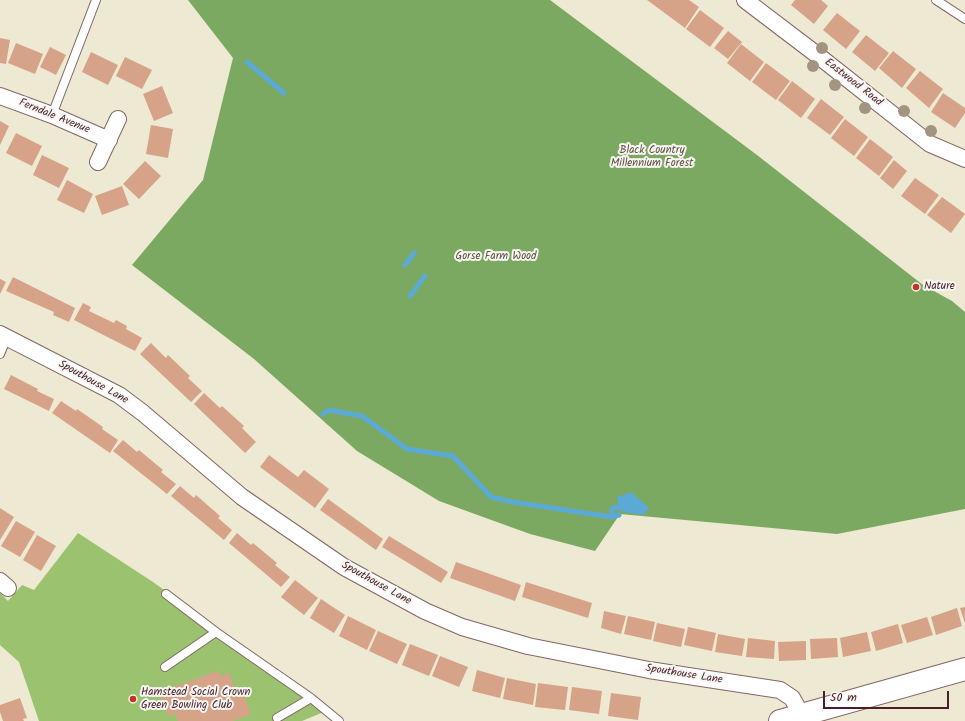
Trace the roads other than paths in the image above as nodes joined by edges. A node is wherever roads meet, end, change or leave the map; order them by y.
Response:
1 (96, 0) edge
2 (744, 0) edge
3 (936, 0) edge
4 (965, 19) edge
5 (0, 96) edge
6 (52, 115) junction
7 (118, 119) dead end
8 (108, 140) junction
9 (965, 159) edge
10 (98, 162) dead end
11 (3, 336) edge
12 (0, 354) edge
13 (166, 594) dead end
14 (216, 632) junction
15 (166, 667) dead end
16 (965, 669) edge
17 (311, 698) junction
18 (801, 714) junction
19 (276, 718) dead end
20 (339, 721) edge
21 (780, 721) edge

1 - 6 lane
2 - 9 street, Eastwood Road
3 - 4 lane
5 - 6 street, Ferndale Avenue
6 - 8 street, Ferndale Avenue
7 - 8 street
8 - 10 street
11 - 12 lane
11 - 18 street, Spouthouse Lane
13 - 14 lane
14 - 15 lane
14 - 17 lane
16 - 18 main road
17 - 19 lane
17 - 20 lane
18 - 21 main road

